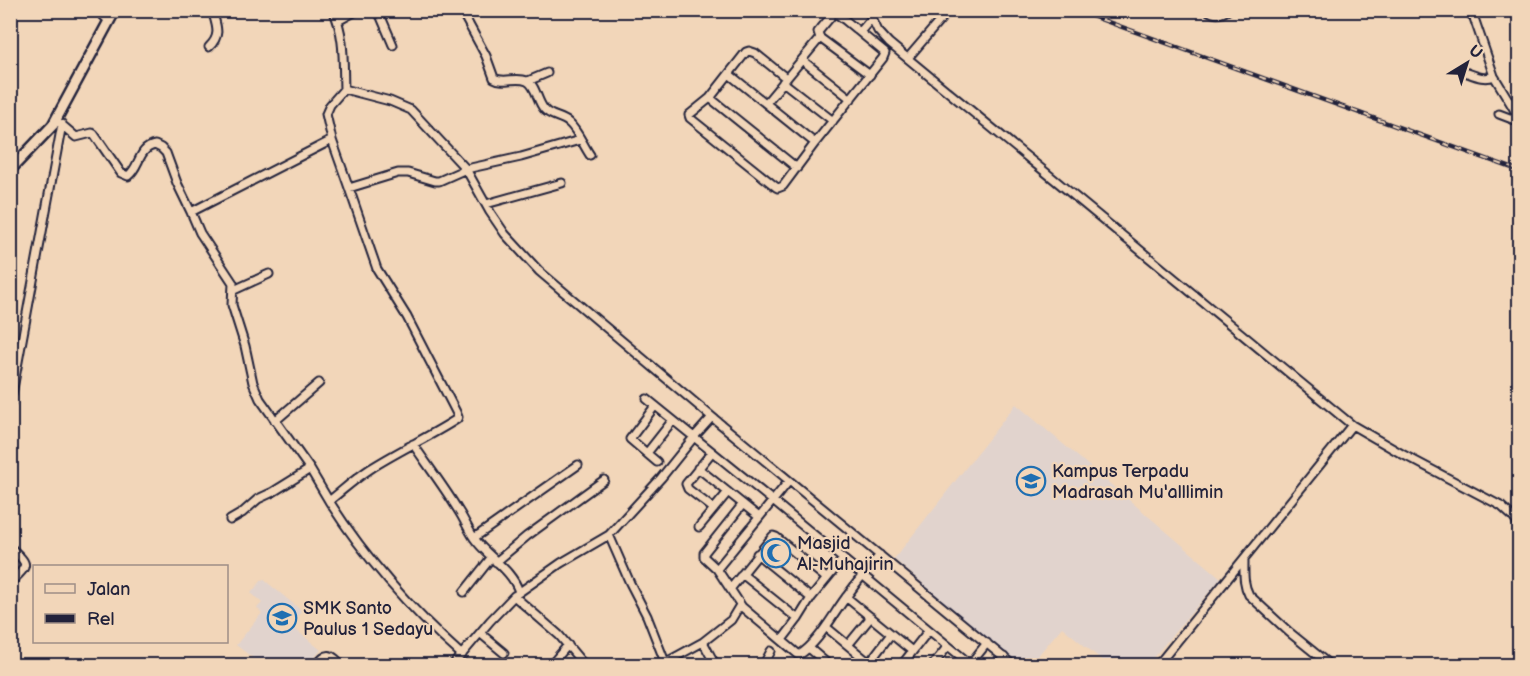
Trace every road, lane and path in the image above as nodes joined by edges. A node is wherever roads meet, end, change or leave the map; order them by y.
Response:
1 (97, 10) edge
2 (115, 10) edge
3 (212, 10) edge
4 (333, 10) edge
5 (358, 10) edge
6 (376, 10) edge
7 (461, 10) edge
8 (868, 10) edge
9 (949, 10) edge
10 (1207, 10) edge
11 (1228, 10) edge
12 (1466, 10) edge
13 (872, 18) junction
14 (109, 21) junction
15 (338, 21) junction
16 (878, 31) junction
17 (860, 32) junction
18 (820, 38) junction
19 (870, 41) junction
20 (393, 45) dead end
21 (210, 47) dead end
22 (908, 58) junction
23 (802, 60) junction
24 (1462, 71) dead end
25 (547, 73) dead end
26 (729, 74) junction
27 (870, 75) junction
28 (1494, 76) junction
29 (785, 80) junction
30 (528, 81) junction
31 (344, 85) junction
32 (710, 98) junction
33 (851, 99) junction
34 (766, 103) junction
35 (1499, 114) dead end
36 (833, 121) junction
37 (1520, 121) edge
38 (59, 122) junction
39 (332, 140) junction
40 (577, 142) junction
41 (815, 143) junction
42 (590, 155) dead end
43 (797, 168) junction
44 (466, 169) junction
45 (10, 170) edge
46 (562, 183) dead end
47 (349, 188) junction
48 (486, 204) junction
49 (191, 212) junction
50 (269, 274) dead end
51 (234, 290) junction
52 (320, 383) dead end
53 (647, 399) dead end
54 (10, 405) edge
55 (655, 406) junction
56 (712, 417) junction
57 (673, 420) junction
58 (275, 421) junction
59 (1352, 425) junction
60 (694, 437) junction
61 (413, 444) junction
62 (712, 452) junction
63 (647, 453) junction
64 (657, 462) dead end
65 (578, 465) dead end
66 (699, 468) junction
67 (310, 469) junction
68 (604, 480) dead end
69 (789, 481) junction
70 (728, 492) junction
71 (329, 501) junction
72 (773, 501) junction
73 (743, 504) junction
74 (714, 509) junction
75 (759, 517) junction
76 (230, 520) dead end
77 (699, 527) dead end
78 (1520, 527) edge
79 (609, 535) junction
80 (474, 538) junction
81 (10, 547) edge
82 (757, 554) junction
83 (880, 555) junction
84 (843, 559) junction
85 (493, 560) junction
86 (1244, 561) junction
87 (717, 569) junction
88 (742, 574) junction
89 (863, 575) junction
90 (826, 578) junction
91 (10, 583) edge
92 (731, 588) junction
93 (464, 592) dead end
94 (516, 594) junction
95 (846, 597) junction
96 (811, 598) junction
97 (740, 605) junction
98 (871, 617) junction
99 (798, 618) junction
100 (826, 627) junction
101 (929, 630) junction
102 (480, 633) junction
103 (891, 634) junction
104 (782, 640) junction
105 (703, 642) junction
106 (987, 643) junction
107 (568, 645) junction
108 (848, 645) junction
109 (948, 646) junction
110 (808, 648) junction
111 (771, 651) dead end
112 (912, 651) junction
113 (504, 653) dead end
114 (462, 654) junction
115 (1004, 657) junction
116 (962, 663) edge
117 (662, 664) edge
118 (871, 664) edge
119 (316, 666) edge
120 (343, 666) edge
121 (453, 666) edge
122 (550, 666) edge
123 (585, 666) edge
124 (716, 666) edge
125 (763, 666) edge
126 (830, 666) edge
127 (901, 666) edge
128 (932, 666) edge
129 (997, 666) edge
130 (1014, 666) edge
131 (1157, 666) edge
132 (1331, 666) edge

1 - 14 street
2 - 14 street
3 - 21 street
4 - 15 street
5 - 15 street
6 - 20 street
7 - 30 street
8 - 13 street
9 - 22 street
10 - 11 street
12 - 28 street
13 - 16 street
13 - 17 street
14 - 38 street
15 - 31 street
16 - 19 street
16 - 22 street
17 - 18 street
17 - 19 street
18 - 23 street
18 - 27 street
19 - 27 street
22 - 59 street
23 - 29 street
23 - 33 street
24 - 28 street
25 - 30 street
26 - 29 street
26 - 32 street
26 - 34 street
27 - 33 street
28 - 37 street
29 - 34 street
29 - 36 street
30 - 40 street
31 - 39 street
31 - 44 street
32 - 43 street
32 - 43 street
33 - 36 street
34 - 41 street
35 - 37 street
36 - 41 street
38 - 45 street
38 - 49 street
38 - 54 street
39 - 47 street
39 - 49 street
40 - 42 street
40 - 44 street
41 - 43 street
44 - 47 street
44 - 48 street
46 - 48 street
47 - 61 street
48 - 56 street
49 - 51 street
50 - 51 street
51 - 58 street
52 - 58 street
53 - 55 street
55 - 57 street
55 - 63 street
56 - 60 street
56 - 69 street
57 - 60 street
57 - 63 street
58 - 67 street
59 - 78 street
59 - 86 street
60 - 62 street
60 - 79 street
61 - 71 street
61 - 80 street
62 - 66 street
62 - 72 street
63 - 64 street
65 - 80 street
66 - 70 street
66 - 74 street
67 - 71 street
67 - 76 street
68 - 85 street
69 - 72 street
69 - 83 street
70 - 73 street
70 - 74 street
71 - 114 street
72 - 75 street
72 - 84 street
73 - 75 street
73 - 87 street
74 - 77 street
75 - 87 street
79 - 94 street
79 - 117 street
80 - 85 street
81 - 91 street
82 - 88 street
82 - 90 street
82 - 96 street
83 - 89 street
83 - 106 street
84 - 89 street
84 - 90 street
85 - 93 street
85 - 94 street
86 - 131 street
86 - 132 street
87 - 92 street
88 - 92 street
88 - 99 street
89 - 95 street
89 - 101 street
90 - 96 street
92 - 97 street
94 - 102 street
94 - 107 street
95 - 98 street
95 - 100 street
96 - 99 street
97 - 104 street
97 - 105 street
98 - 103 street
98 - 108 street
99 - 104 street
100 - 108 street
100 - 110 street
101 - 109 street
101 - 112 street
102 - 113 street
102 - 114 street
103 - 112 street
103 - 118 street
104 - 110 street
105 - 117 street
105 - 124 street
106 - 115 street
106 - 116 street
107 - 122 street
107 - 123 street
108 - 118 street
109 - 116 street
109 - 128 street
110 - 126 street
111 - 125 street
112 - 127 street
114 - 121 street
115 - 129 street
115 - 130 street
119 - 120 street

